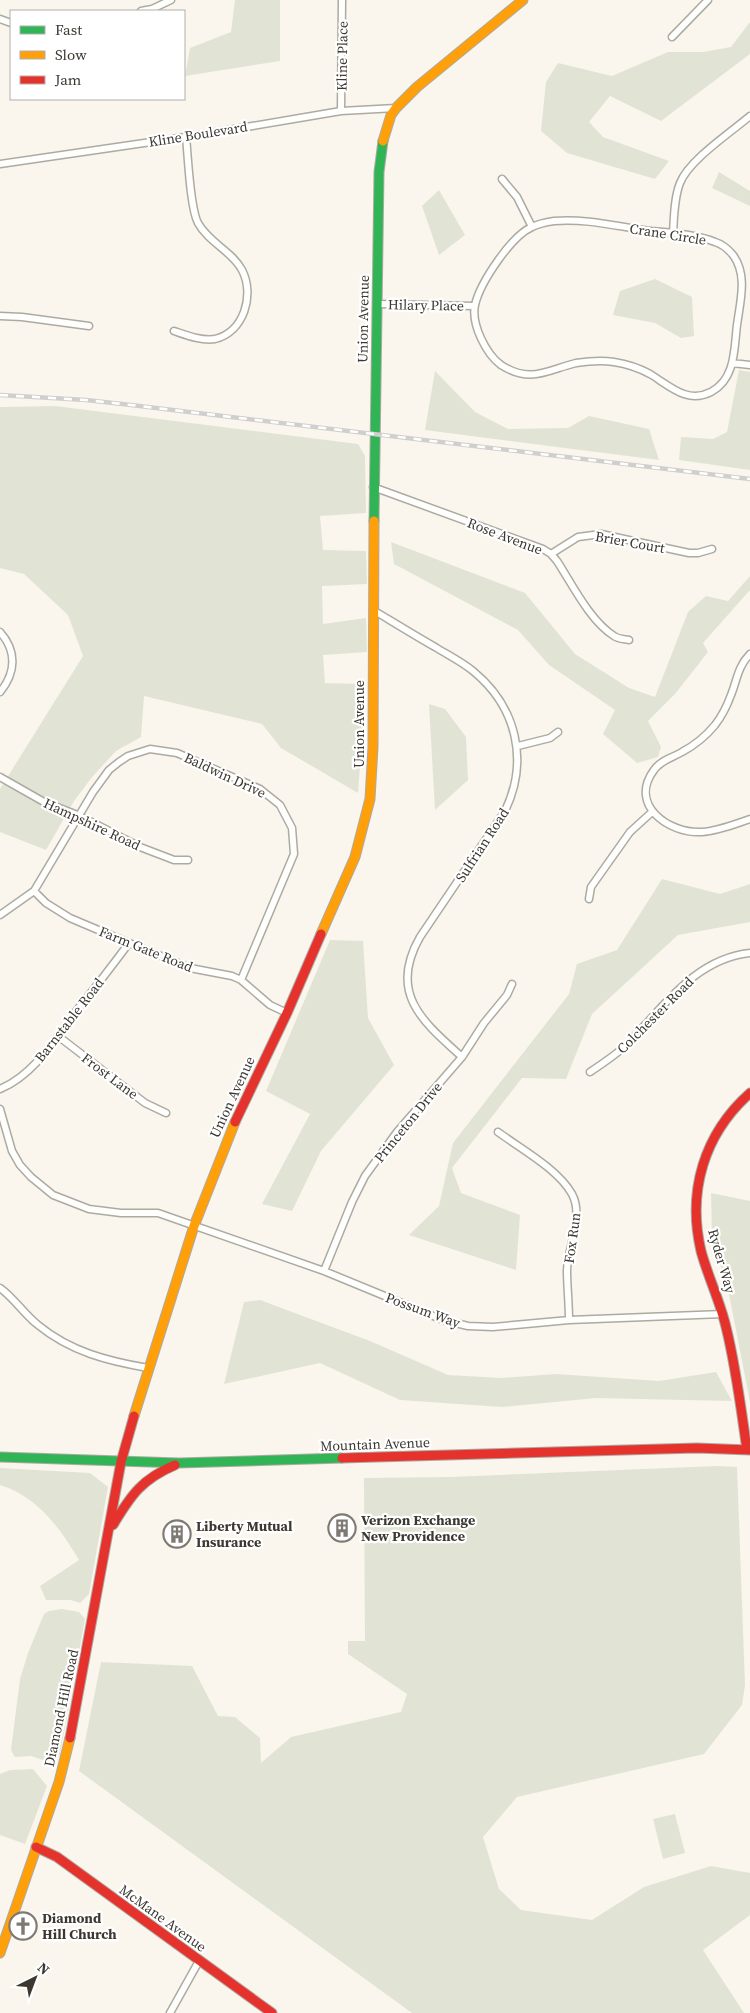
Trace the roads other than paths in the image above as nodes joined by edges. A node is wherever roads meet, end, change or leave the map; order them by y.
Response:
1 (171, 0) edge
2 (342, 0) edge
3 (523, 0) edge
4 (708, 0) edge
5 (146, 10) edge
6 (672, 37) dead end
7 (396, 108) junction
8 (341, 111) junction
9 (750, 116) edge
10 (186, 137) junction
11 (0, 164) edge
12 (502, 179) dead end
13 (532, 227) junction
14 (672, 234) junction
15 (377, 304) junction
16 (474, 306) junction
17 (0, 316) edge
18 (89, 326) dead end
19 (174, 331) dead end
20 (732, 363) junction
21 (750, 365) edge
22 (373, 487) junction
23 (712, 549) dead end
24 (551, 554) junction
25 (372, 610) junction
26 (0, 632) edge
27 (629, 640) dead end
28 (750, 654) edge
29 (0, 692) edge
30 (558, 732) dead end
31 (518, 746) junction
32 (0, 777) edge
33 (652, 812) junction
34 (80, 816) junction
35 (750, 819) edge
36 (188, 860) dead end
37 (34, 891) junction
38 (589, 899) dead end
39 (0, 915) edge
40 (129, 943) junction
41 (750, 954) edge
42 (241, 980) junction
43 (512, 984) dead end
44 (287, 1013) junction
45 (58, 1036) junction
46 (462, 1057) junction
47 (590, 1072) dead end
48 (0, 1089) edge
49 (750, 1093) edge
50 (0, 1109) edge
51 (166, 1113) dead end
52 (498, 1132) dead end
53 (194, 1226) junction
54 (324, 1271) junction
55 (0, 1288) edge
56 (723, 1314) junction
57 (569, 1320) junction
58 (148, 1368) junction
59 (748, 1450) edge
60 (0, 1457) edge
61 (121, 1462) junction
62 (179, 1463) junction
63 (110, 1529) junction
64 (36, 1846) junction
65 (0, 1953) edge
66 (200, 1961) junction
67 (170, 2013) edge
68 (272, 2013) edge

1 - 5 street
2 - 8 street, Kline Place
3 - 7 main road, Union Avenue
4 - 6 street
7 - 8 street, Kline Boulevard
7 - 15 main road, Union Avenue
8 - 10 street, Kline Boulevard
9 - 14 street
10 - 11 street, Kline Boulevard
10 - 19 street
12 - 13 street
13 - 14 street, Crane Circle
13 - 16 street, Crane Circle
14 - 20 street, Crane Circle
15 - 16 street, Hilary Place
15 - 22 main road, Union Avenue
16 - 20 street, Crane Circle
17 - 18 street
20 - 21 street
22 - 24 street, Rose Avenue
22 - 25 main road, Union Avenue
23 - 24 street, Brier Court
24 - 27 street, Rose Avenue
25 - 31 street, Sulfrian Road
25 - 44 main road, Union Avenue
26 - 29 street
28 - 33 street
30 - 31 street
31 - 46 street, Sulfrian Road
32 - 34 street, Hampshire Road
33 - 35 street
33 - 38 street
34 - 36 street, Hampshire Road
34 - 37 street, Baldwin Drive
34 - 42 street, Baldwin Drive
37 - 39 street, Baldwin Drive
37 - 40 street, Farm Gate Road
40 - 42 street, Farm Gate Road
40 - 45 street, Barnstable Road
41 - 47 street, Colchester Road
42 - 44 street, Farm Gate Road
43 - 46 street, Princeton Drive
44 - 53 main road, Union Avenue
45 - 48 street, Barnstable Road
45 - 51 street, Frost Lane
46 - 54 street, Princeton Drive
49 - 56 main road, Ryder Way
50 - 53 street, Possum Way
52 - 57 street, Fox Run
53 - 54 street, Possum Way
53 - 58 main road, Union Avenue
54 - 57 street, Possum Way
55 - 58 street
56 - 57 street, Possum Way
56 - 59 main road, Ryder Way
58 - 61 main road, Union Avenue
59 - 62 main road, Mountain Avenue
60 - 61 main road, Mountain Avenue
61 - 62 main road, Mountain Avenue
61 - 63 main road, Diamond Hill Road
62 - 63 main road
63 - 64 main road, Diamond Hill Road
64 - 65 main road, Diamond Hill Road
64 - 66 main road, McMane Avenue
66 - 67 street
66 - 68 main road, McMane Avenue

